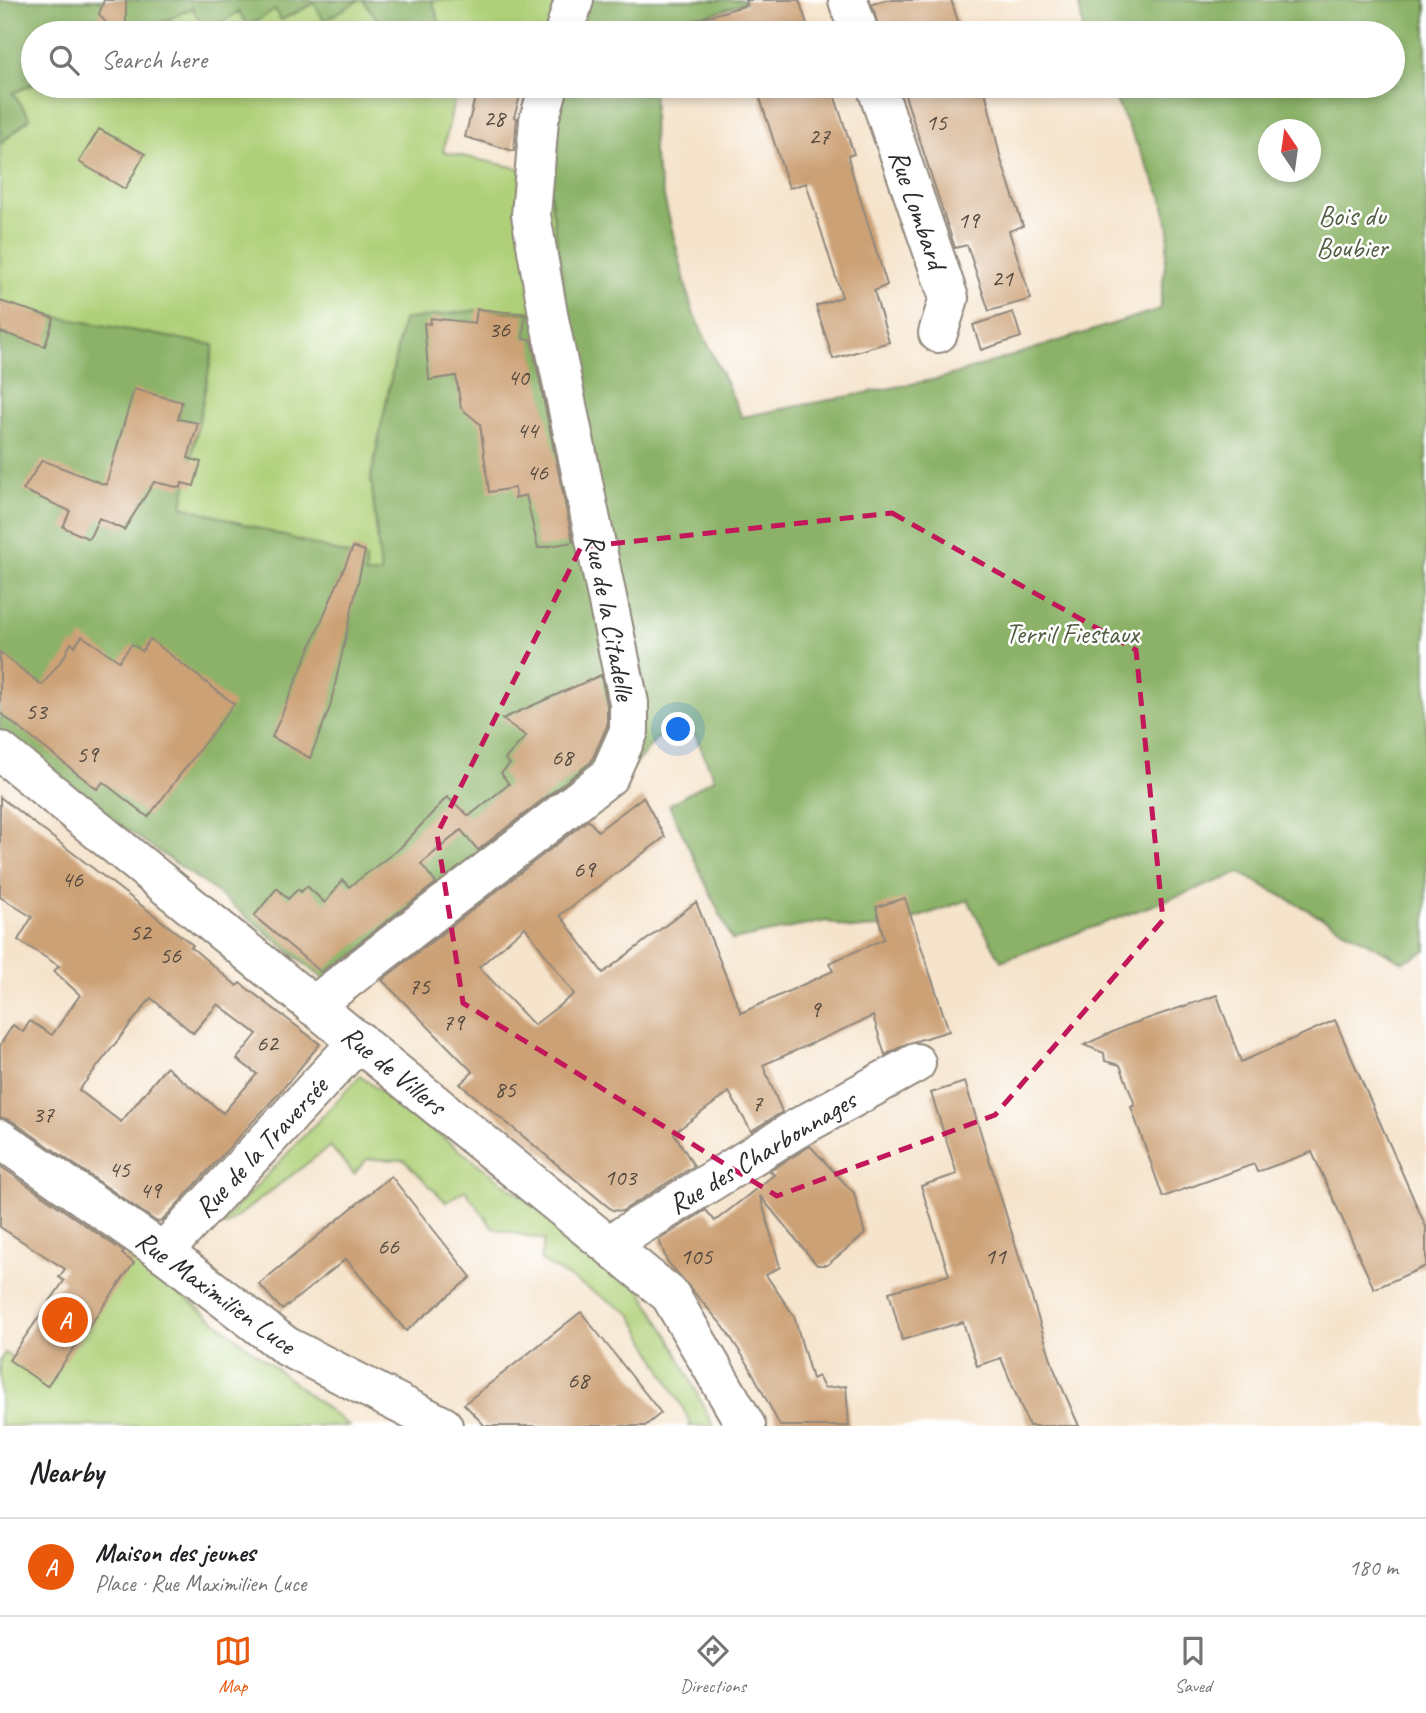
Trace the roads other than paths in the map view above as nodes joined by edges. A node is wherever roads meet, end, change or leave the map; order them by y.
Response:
1 (574, 0) edge
2 (848, 0) edge
3 (568, 21) edge
4 (855, 21) edge
5 (545, 98) edge
6 (880, 98) edge
7 (938, 333) dead end
8 (0, 751) edge
9 (313, 1006) junction
10 (359, 1041) junction
11 (916, 1063) dead end
12 (4, 1150) edge
13 (610, 1244) junction
14 (163, 1252) junction
15 (443, 1426) edge
16 (746, 1426) edge

1 - 3 street
2 - 4 street
5 - 9 street, Rue de la Citadelle
6 - 7 street, Rue Lombard
8 - 9 street, Rue de Villers
9 - 10 street, Rue de Villers
10 - 13 street, Rue de Villers
10 - 14 street, Rue de la Traversée
11 - 13 street, Rue des Charbonnages
12 - 14 street, Rue Maximilien Luce
13 - 16 street, Rue de Villers
14 - 15 street, Rue Maximilien Luce

